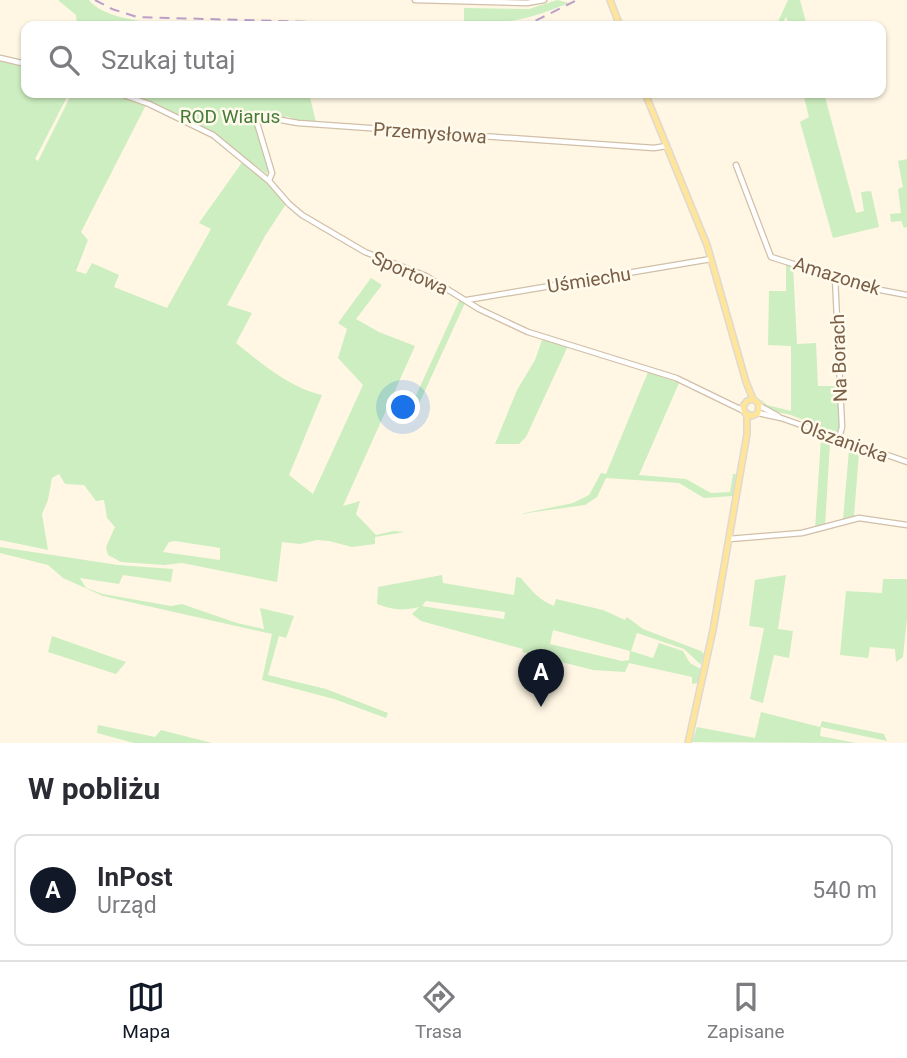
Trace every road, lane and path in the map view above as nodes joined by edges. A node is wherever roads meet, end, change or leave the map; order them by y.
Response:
1 (415, 0) edge
2 (544, 0) edge
3 (610, 0) edge
4 (618, 21) edge
5 (0, 58) edge
6 (21, 63) edge
7 (132, 98) edge
8 (647, 98) edge
9 (666, 146) junction
10 (736, 164) dead end
11 (269, 181) junction
12 (711, 259) junction
13 (835, 277) junction
14 (907, 295) edge
15 (467, 300) junction
16 (751, 408) junction
17 (839, 439) junction
18 (907, 462) edge
19 (907, 525) edge
20 (729, 539) junction
21 (688, 743) edge

1 - 2 street
3 - 4 main road
5 - 6 street
7 - 11 street, Sportowa
8 - 9 main road
9 - 11 street, Przemysłowa
9 - 12 main road
10 - 13 street, Amazonek
11 - 15 street, Sportowa
12 - 15 street, Uśmiechu
12 - 16 main road
13 - 14 street, Amazonek
13 - 17 street, Na Borach
15 - 16 street, Sportowa
16 - 17 street, Olszanicka
16 - 20 main road
17 - 18 street, Olszanicka
19 - 20 street
20 - 21 main road

